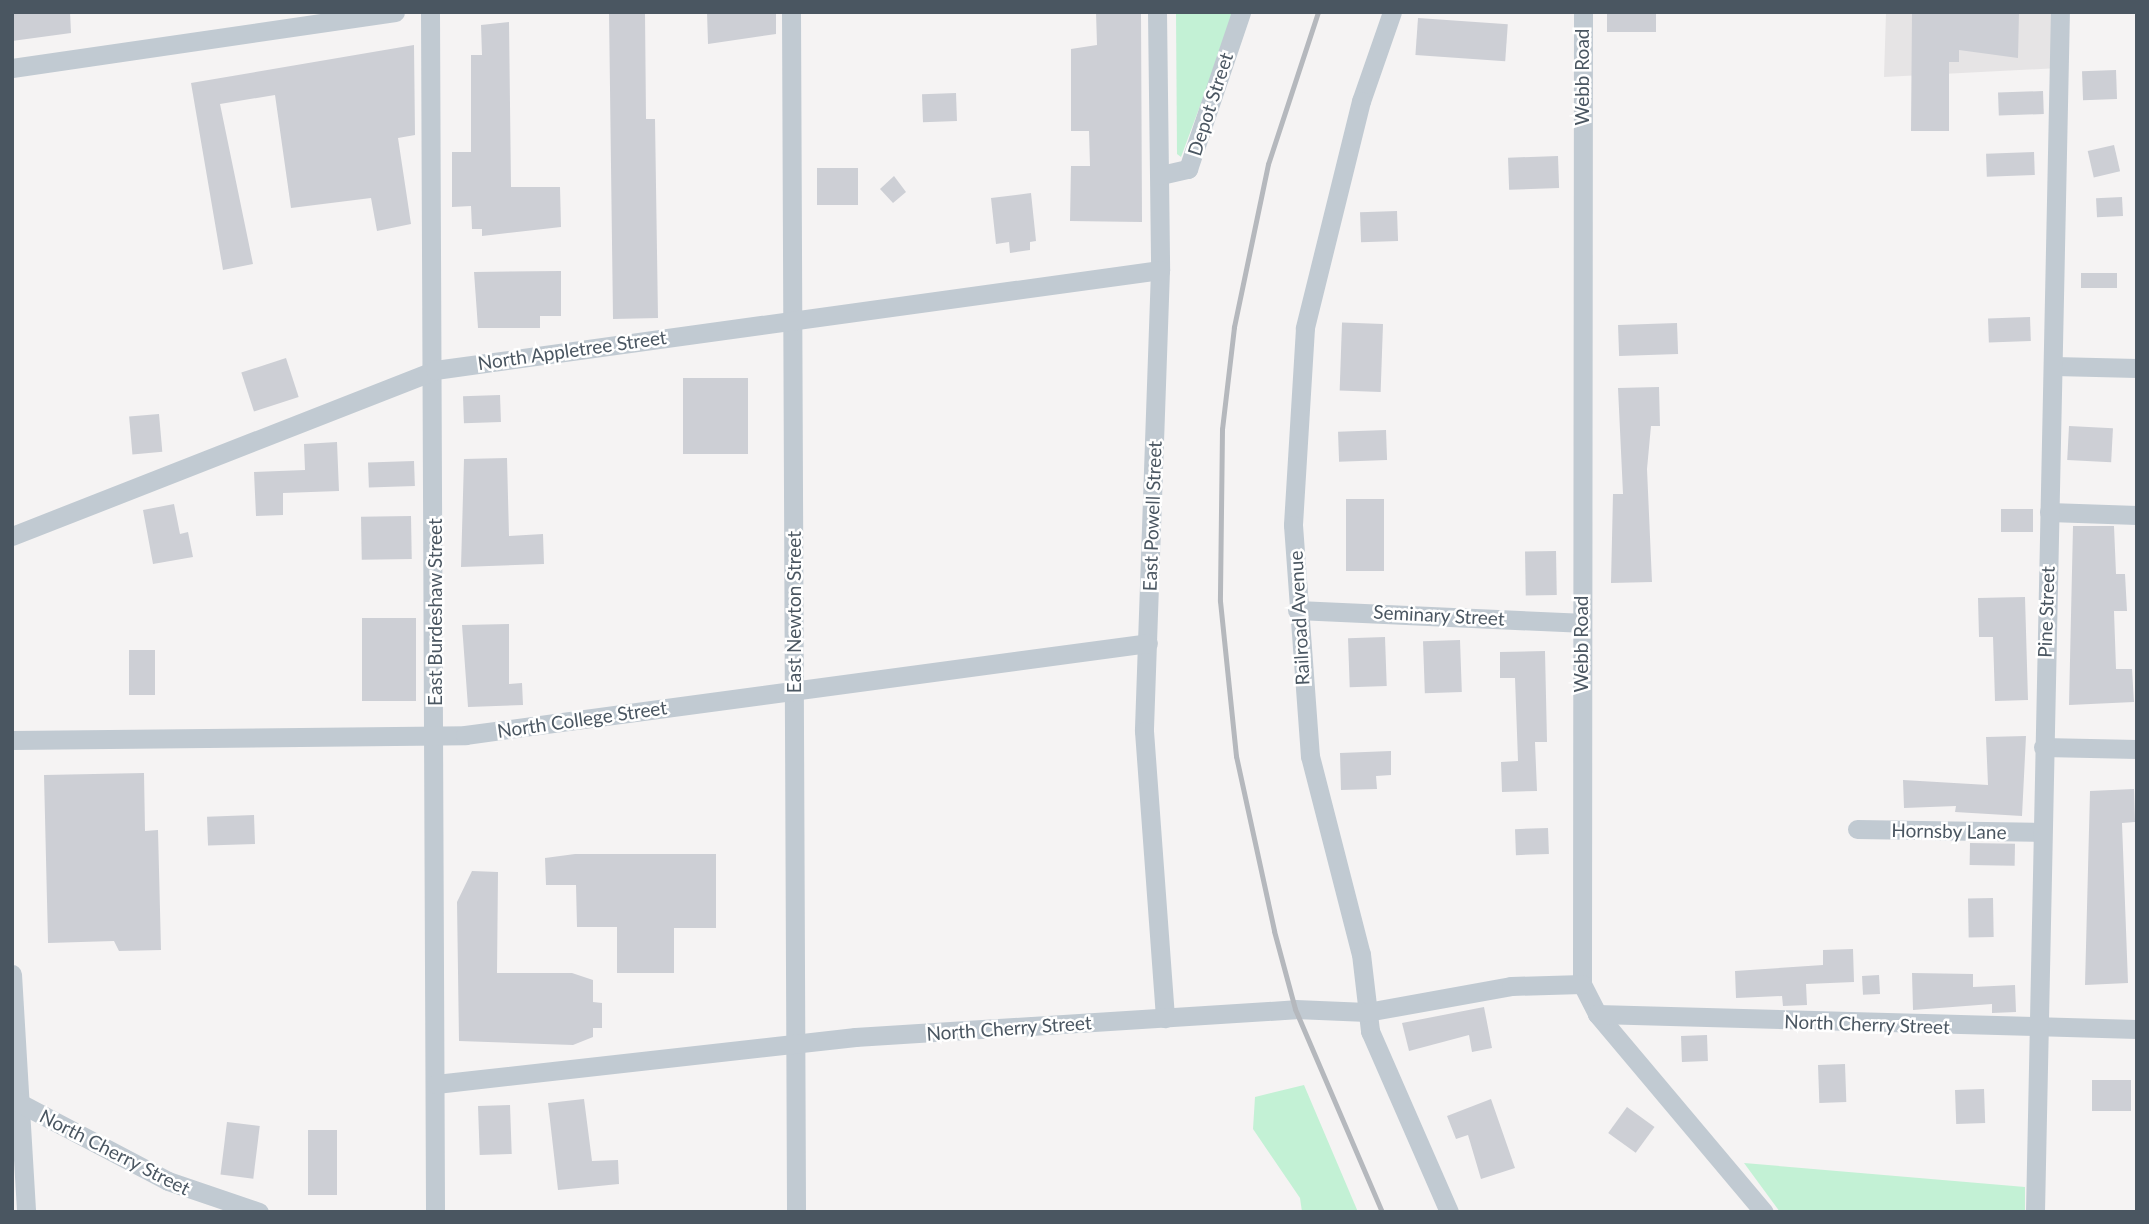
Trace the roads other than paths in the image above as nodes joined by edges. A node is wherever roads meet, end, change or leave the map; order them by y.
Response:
1 (395, 12) edge
2 (430, 12) edge
3 (791, 12) edge
4 (1157, 12) edge
5 (1241, 12) edge
6 (1392, 12) edge
7 (1583, 12) edge
8 (2060, 12) edge
9 (12, 68) edge
10 (1161, 175) junction
11 (1160, 270) junction
12 (793, 320) junction
13 (2054, 366) junction
14 (2137, 368) edge
15 (435, 370) junction
16 (2049, 512) junction
17 (2137, 515) edge
18 (12, 536) edge
19 (1297, 610) junction
20 (1580, 623) junction
21 (1148, 643) junction
22 (794, 691) junction
23 (435, 737) junction
24 (12, 740) edge
25 (2043, 747) junction
26 (2137, 749) edge
27 (1857, 829) dead end
28 (2041, 832) junction
29 (12, 974) edge
30 (1582, 984) junction
31 (1367, 1012) junction
32 (1597, 1014) junction
33 (1165, 1018) junction
34 (2137, 1028) edge
35 (2035, 1030) junction
36 (796, 1043) junction
37 (436, 1084) junction
38 (17, 1102) edge
39 (26, 1212) edge
40 (259, 1212) edge
41 (435, 1212) edge
42 (796, 1212) edge
43 (1449, 1212) edge
44 (1765, 1212) edge
45 (2035, 1212) edge

1 - 9 street
2 - 15 street, East Burdeshaw Street
3 - 12 street, East Newton Street
4 - 10 street, East Powell Street
5 - 10 street, Depot Street
6 - 19 street, Railroad Avenue
7 - 20 street, Webb Road
8 - 13 street, Pine Street
10 - 11 street, East Powell Street
11 - 12 street, North Appletree Street
11 - 21 street, East Powell Street
12 - 15 street, North Appletree Street
12 - 22 street, East Newton Street
13 - 14 street
13 - 16 street, Pine Street
15 - 18 street, North Appletree Street
15 - 23 street, East Burdeshaw Street
16 - 17 street
16 - 25 street, Pine Street
19 - 20 street, Seminary Street
19 - 31 street, Railroad Avenue
20 - 30 street, Webb Road
21 - 22 street, North College Street
21 - 33 street, East Powell Street
22 - 23 street, North College Street
22 - 36 street, East Newton Street
23 - 24 street, North College Street
23 - 37 street, East Burdeshaw Street
25 - 26 street
25 - 28 street, Pine Street
27 - 28 street, Hornsby Lane
28 - 35 street, Pine Street
29 - 38 street
30 - 31 street, North Cherry Street
30 - 32 street, Webb Road
31 - 33 street, North Cherry Street
31 - 43 street, Railroad Avenue
32 - 35 street, North Cherry Street
32 - 44 street, Webb Road
33 - 36 street, North Cherry Street
34 - 35 street, North Cherry Street
35 - 45 street, Pine Street
36 - 37 street, North Cherry Street
36 - 42 street, East Newton Street
37 - 41 street, East Burdeshaw Street
38 - 39 street
38 - 40 street, North Cherry Street

